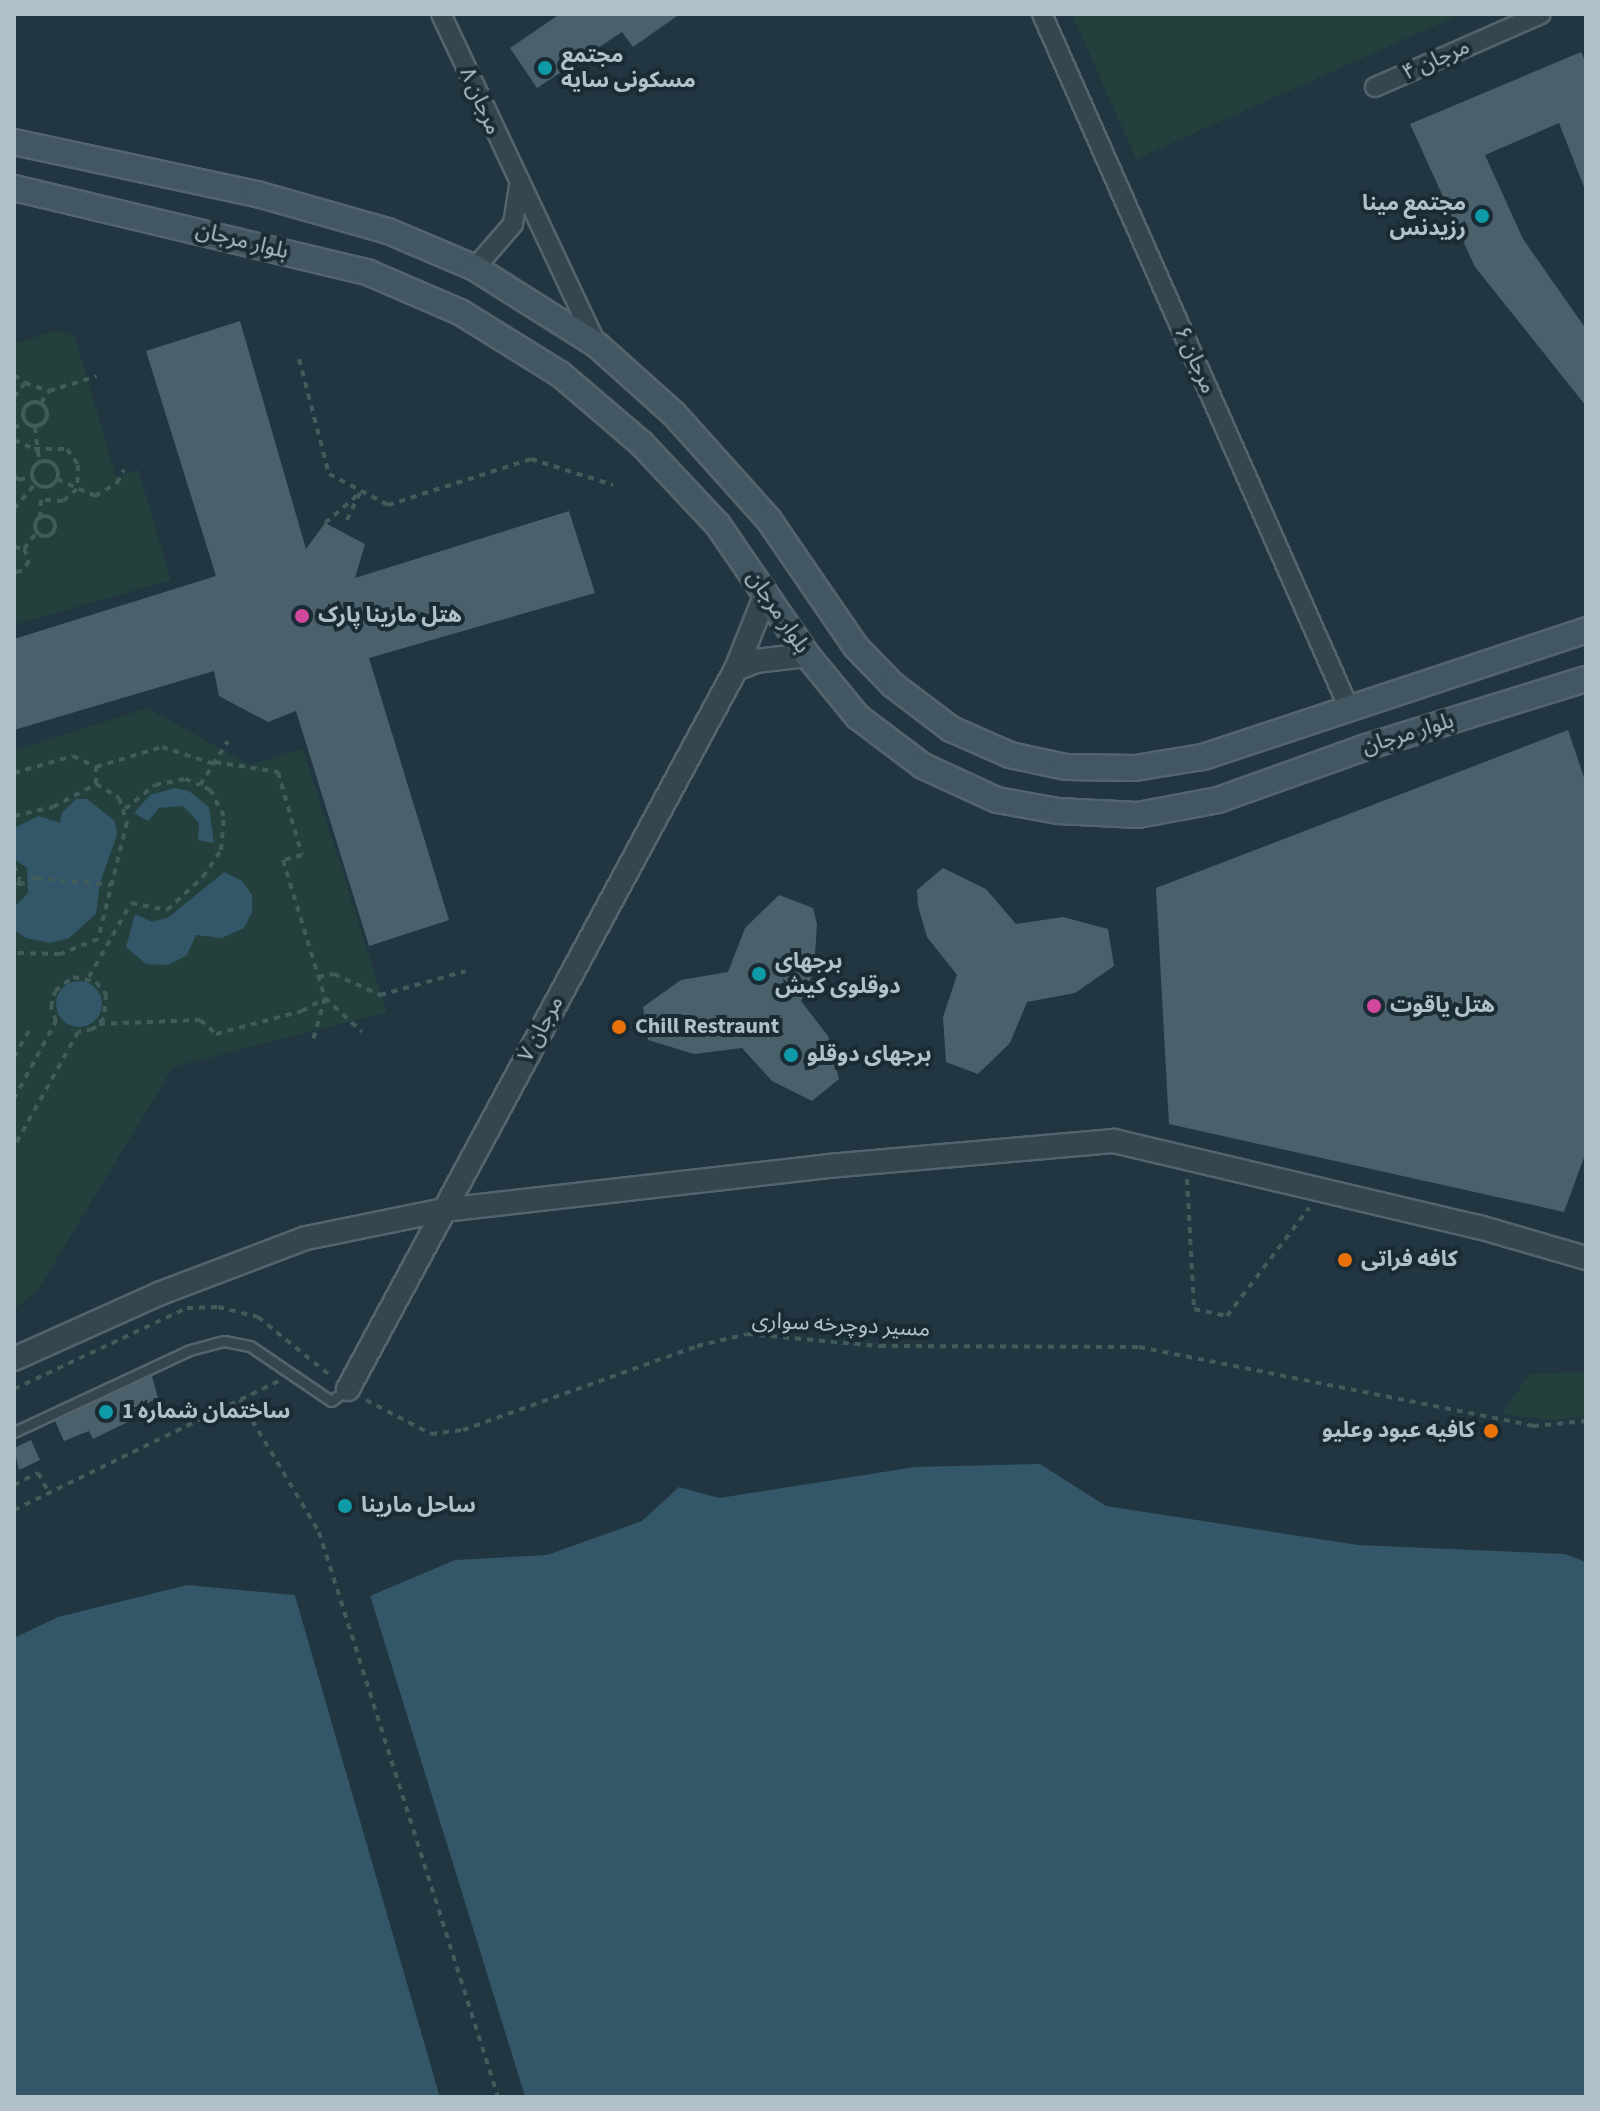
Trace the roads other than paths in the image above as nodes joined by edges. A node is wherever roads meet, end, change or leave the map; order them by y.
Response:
1 (441, 14) edge
2 (1042, 14) edge
3 (1541, 14) edge
4 (1375, 87) dead end
5 (14, 142) edge
6 (519, 187) junction
7 (14, 188) edge
8 (475, 268) junction
9 (597, 345) junction
10 (766, 594) junction
11 (1586, 630) edge
12 (807, 655) junction
13 (736, 669) junction
14 (1586, 679) edge
15 (1348, 706) junction
16 (1363, 748) junction
17 (444, 1210) junction
18 (1586, 1258) edge
19 (14, 1359) edge
20 (348, 1389) joint
21 (14, 1432) edge

1 - 6 street, مرجان ۸
2 - 15 street, مرجان ۶
3 - 4 street, مرجان ۴
5 - 8 main road, بلوار مرجان
6 - 8 street
6 - 9 street, مرجان ۸
7 - 10 main road, بلوار مرجان
8 - 9 main road, بلوار مرجان
9 - 15 main road, بلوار مرجان
10 - 12 main road, بلوار مرجان
10 - 13 street, مرجان ۷
11 - 15 main road, بلوار مرجان
12 - 13 street
12 - 16 main road, بلوار مرجان
13 - 17 street, مرجان ۷
14 - 16 main road, بلوار مرجان
15 - 16 main road
17 - 18 street
17 - 19 street
17 - 20 street, مرجان ۷
20 - 21 lane

